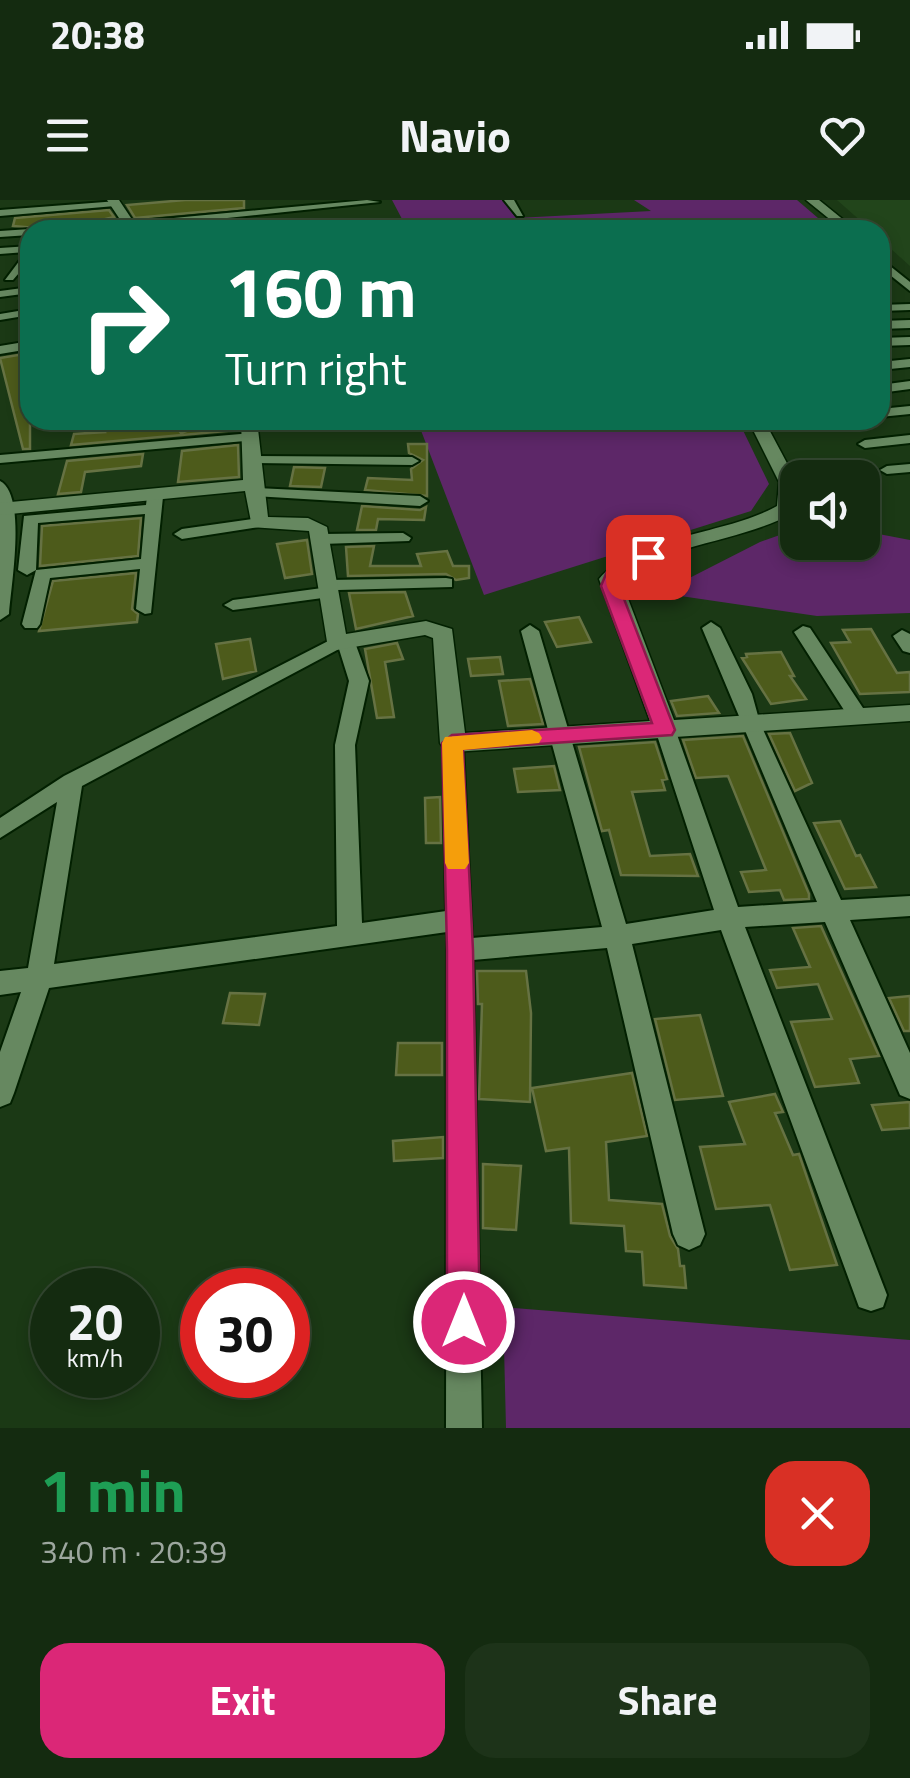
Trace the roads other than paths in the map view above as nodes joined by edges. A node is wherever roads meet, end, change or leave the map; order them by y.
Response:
1 (509, 200) edge
2 (812, 200) edge
3 (830, 200) edge
4 (114, 202) edge
5 (247, 202) edge
6 (374, 202) edge
7 (185, 208) dead end
8 (0, 212) edge
9 (384, 214) dead end
10 (520, 214) dead end
11 (183, 220) edge
12 (330, 220) dead end
13 (837, 220) edge
14 (855, 220) edge
15 (242, 430) edge
16 (250, 430) edge
17 (761, 430) edge
18 (910, 439) edge
19 (864, 444) dead end
20 (0, 459) edge
21 (253, 460) junction
22 (412, 461) dead end
23 (910, 468) edge
24 (887, 470) dead end
25 (0, 486) edge
26 (255, 489) junction
27 (420, 501) dead end
28 (154, 502) junction
29 (66, 508) junction
30 (5, 514) edge
31 (28, 522) junction
32 (260, 524) junction
33 (182, 534) dead end
34 (403, 538) dead end
35 (322, 539) junction
36 (4, 556) junction
37 (149, 562) junction
38 (446, 583) dead end
39 (329, 589) junction
40 (233, 605) dead end
41 (145, 609) dead end
42 (0, 618) edge
43 (711, 628) dead end
44 (530, 631) dead end
45 (803, 632) dead end
46 (341, 642) junction
47 (910, 713) edge
48 (858, 716) junction
49 (750, 723) junction
50 (665, 730) junction
51 (561, 736) junction
52 (452, 743) junction
53 (72, 782) junction
54 (0, 829) edge
55 (910, 906) edge
56 (830, 912) junction
57 (730, 918) junction
58 (459, 920) junction
59 (350, 934) junction
60 (617, 936) junction
61 (460, 950) junction
62 (39, 976) junction
63 (0, 983) edge
64 (910, 1085) edge
65 (0, 1093) edge
66 (689, 1234) dead end
67 (871, 1295) dead end
68 (464, 1428) edge

1 - 10 street
2 - 13 street
3 - 14 street
4 - 8 street
5 - 7 street
6 - 11 street
9 - 12 street
15 - 20 street
16 - 21 street
17 - 50 street
18 - 19 street
21 - 22 street
21 - 26 street
23 - 24 street
25 - 30 street
26 - 27 street
26 - 28 street
26 - 32 street
28 - 29 street
28 - 37 street
29 - 30 street
29 - 31 street
30 - 31 street
30 - 36 street
31 - 36 street
32 - 33 street
32 - 35 street
34 - 35 street
35 - 39 street
36 - 42 street
37 - 41 street
37 - 42 street
38 - 39 street
39 - 40 street
39 - 46 street
43 - 49 street
44 - 51 street
45 - 48 street
46 - 52 street
46 - 53 street
46 - 59 street
47 - 48 street
48 - 49 street
49 - 50 street
49 - 56 street
50 - 51 street
50 - 57 street
51 - 52 street
51 - 60 street
52 - 58 street
53 - 54 street
53 - 62 street
55 - 56 street
56 - 57 street
56 - 64 street
57 - 60 street
57 - 67 street
58 - 59 street
58 - 61 street
59 - 62 street
60 - 61 street
60 - 66 street
61 - 68 street
62 - 63 street
62 - 65 street

